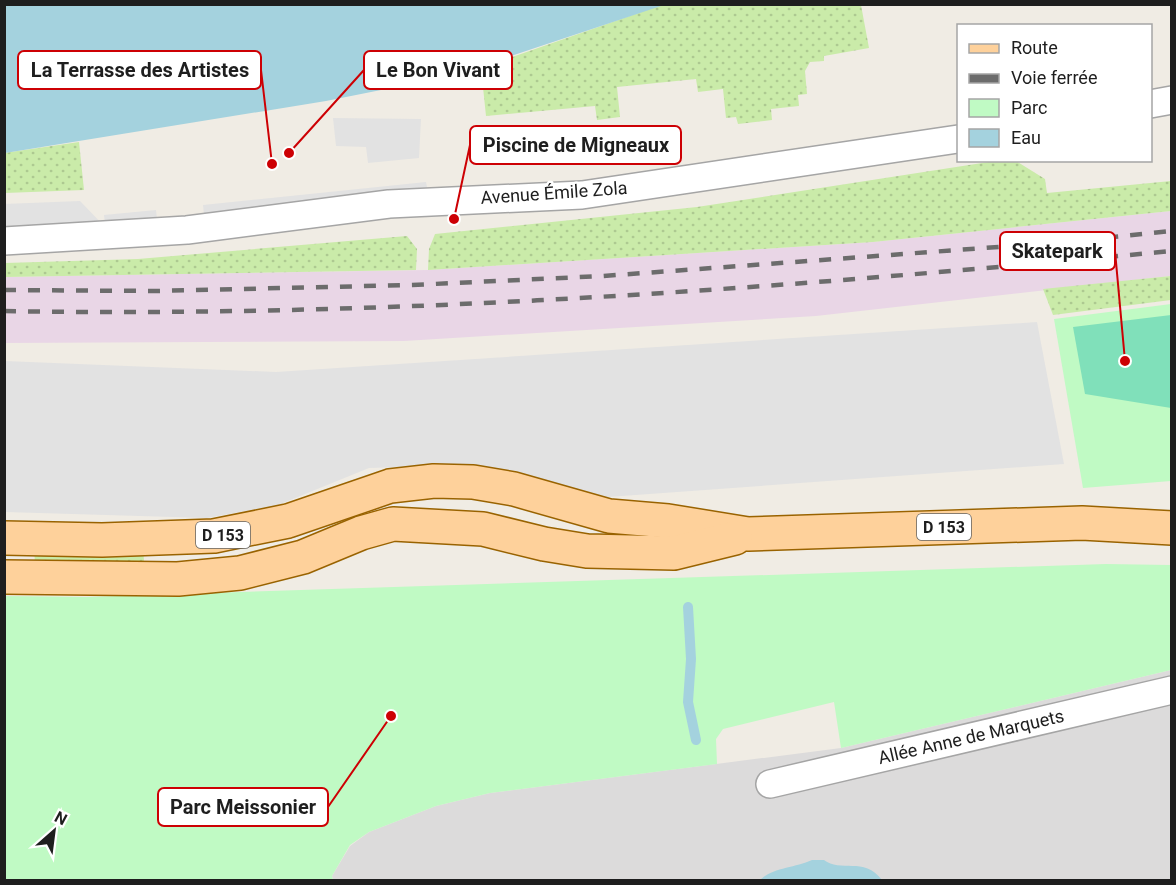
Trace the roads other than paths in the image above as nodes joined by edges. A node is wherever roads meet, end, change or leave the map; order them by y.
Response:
1 (1172, 100) edge
2 (1152, 104) edge
3 (957, 139) edge
4 (4, 241) edge
5 (1172, 520) edge
6 (1140, 526) junction
7 (1172, 528) edge
8 (748, 534) junction
9 (4, 538) edge
10 (4, 577) edge
11 (1172, 690) edge
12 (770, 784) dead end

1 - 2 street
3 - 4 street, Avenue Émile Zola
5 - 6 street
6 - 7 main road, D 153
6 - 8 main road, D 153
8 - 9 main road, D 153
8 - 10 main road, D 153
11 - 12 street, Allée Anne de Marquets

